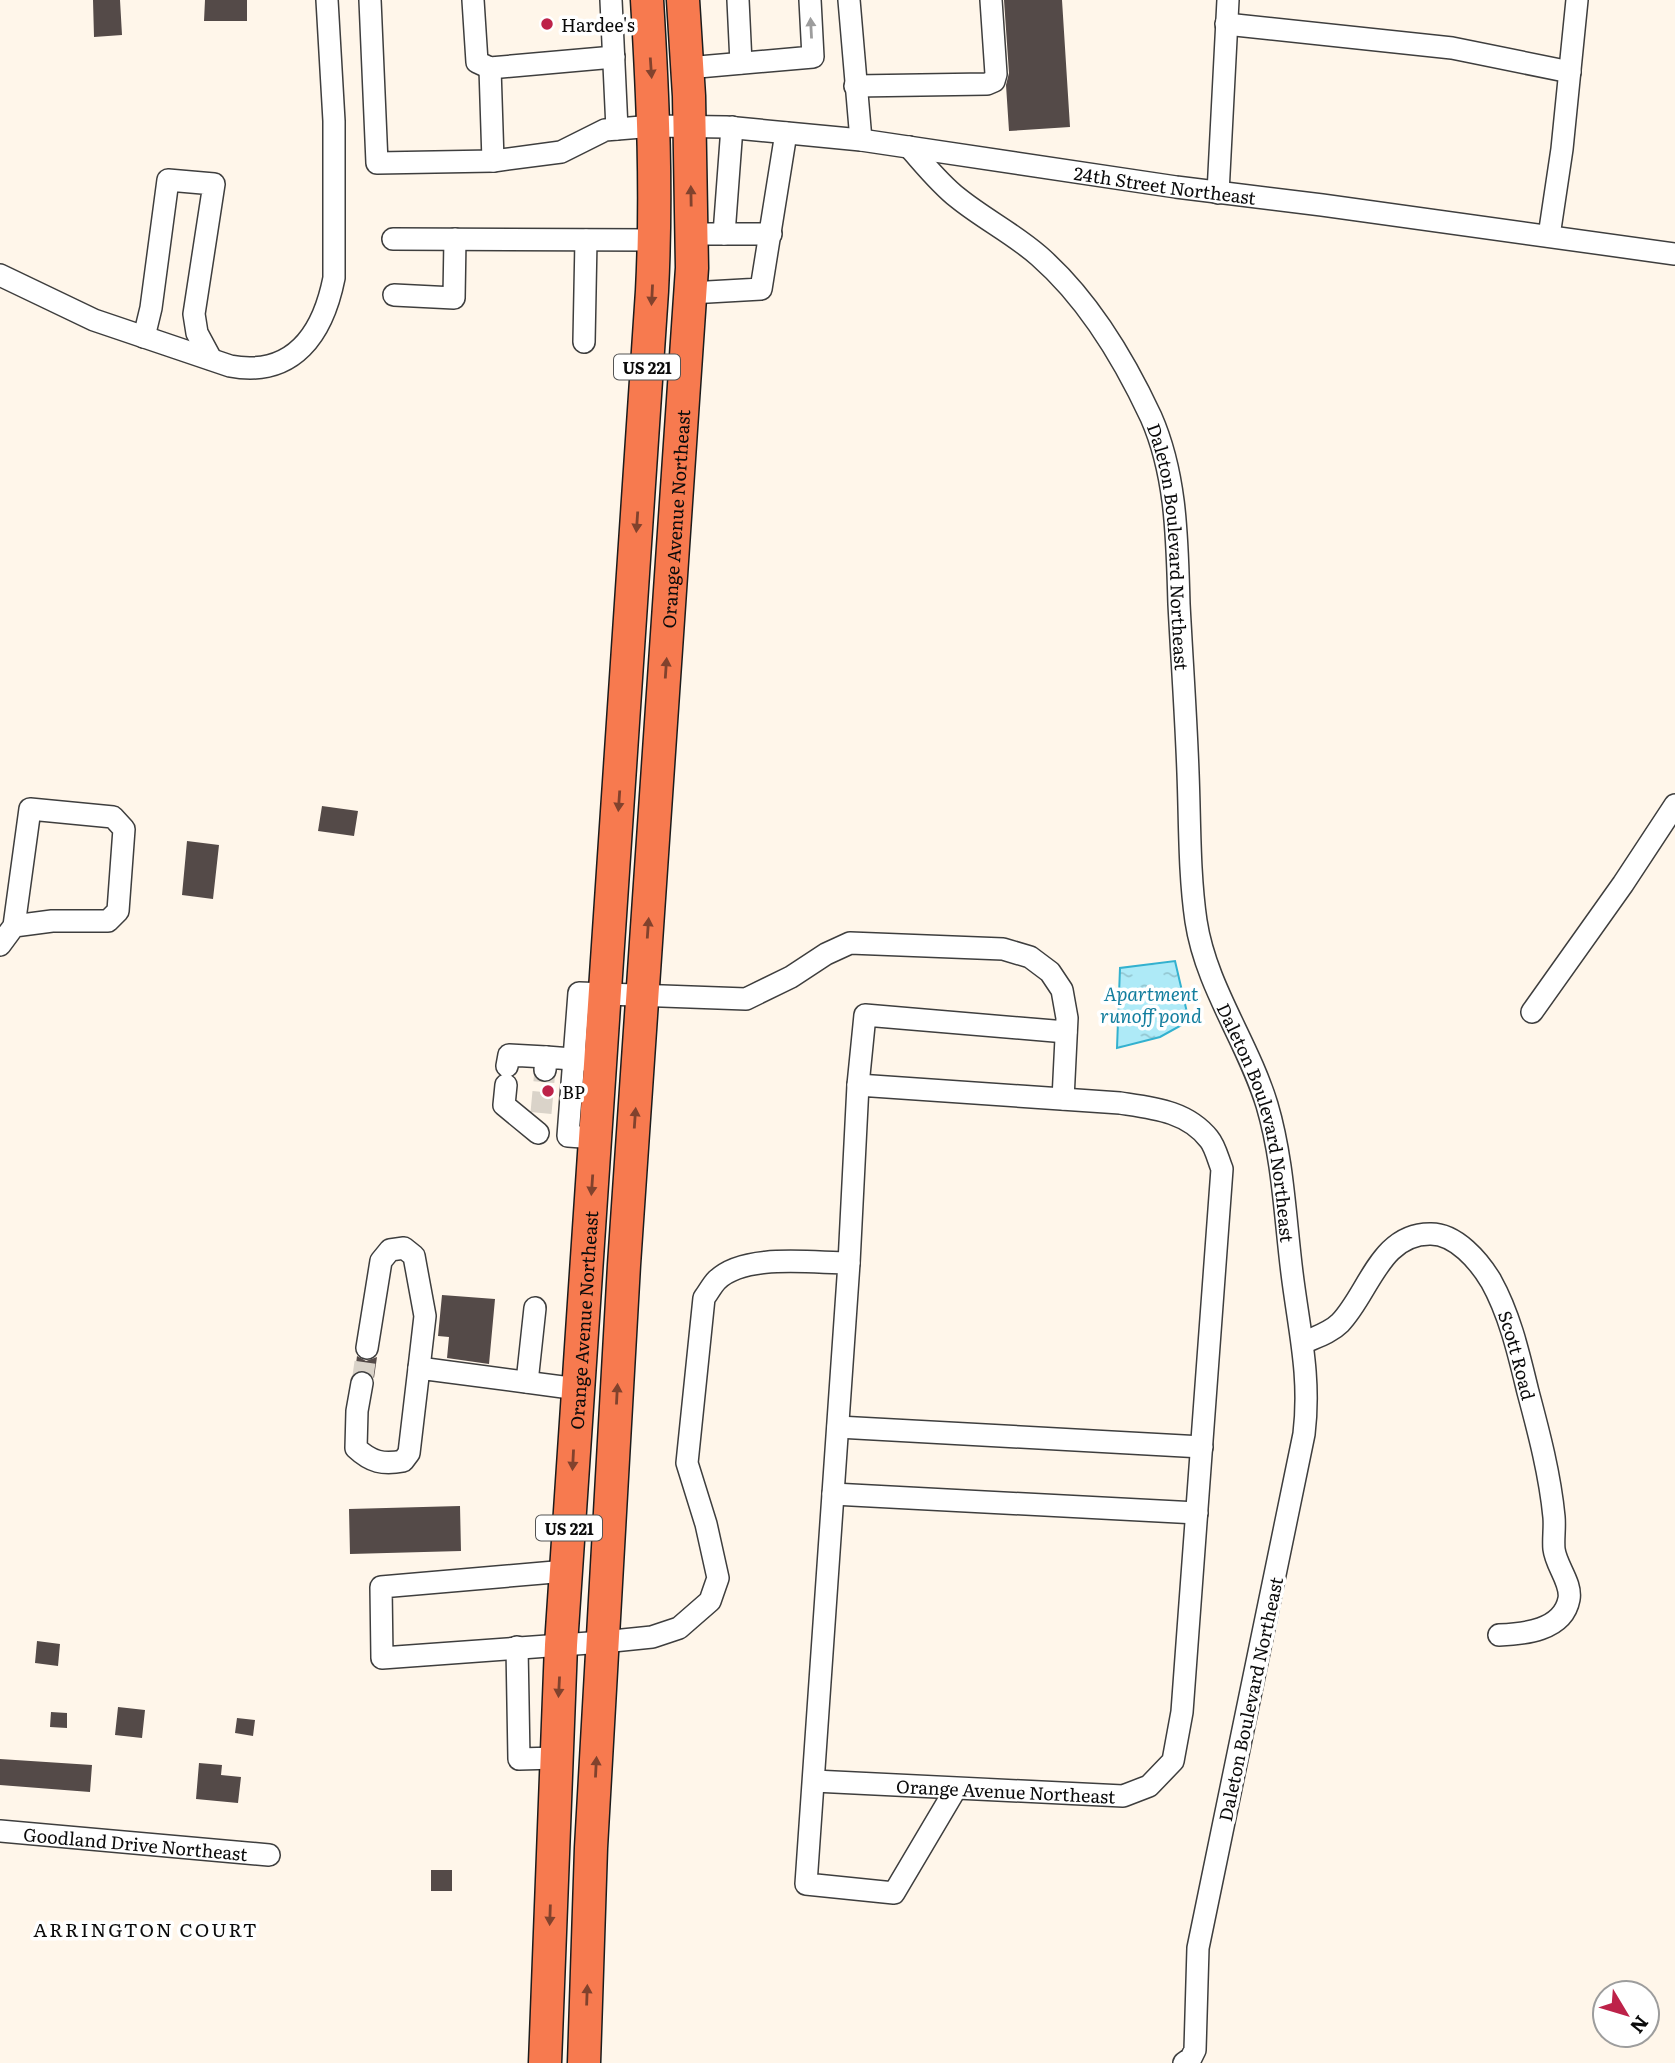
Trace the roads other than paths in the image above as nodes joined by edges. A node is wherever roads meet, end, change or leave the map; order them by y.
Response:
1 (327, 0) edge
2 (370, 0) edge
3 (473, 0) edge
4 (611, 0) edge
5 (647, 0) edge
6 (683, 0) edge
7 (738, 0) edge
8 (810, 0) edge
9 (849, 0) edge
10 (991, 0) edge
11 (1228, 0) edge
12 (1577, 0) edge
13 (1226, 24) junction
14 (614, 57) junction
15 (741, 63) junction
16 (490, 68) junction
17 (687, 68) junction
18 (1570, 72) junction
19 (855, 86) junction
20 (654, 126) junction
21 (690, 126) junction
22 (732, 127) junction
23 (617, 129) junction
24 (786, 133) junction
25 (861, 140) junction
26 (909, 147) junction
27 (493, 161) junction
28 (1218, 193) junction
29 (691, 234) junction
30 (723, 234) junction
31 (771, 234) junction
32 (1549, 236) junction
33 (393, 239) dead end
34 (455, 239) junction
35 (586, 240) junction
36 (655, 240) junction
37 (1675, 254) edge
38 (0, 275) edge
39 (690, 293) junction
40 (394, 295) dead end
41 (144, 337) junction
42 (584, 342) dead end
43 (211, 359) junction
44 (1675, 805) edge
45 (14, 926) junction
46 (0, 945) edge
47 (606, 994) junction
48 (644, 996) junction
49 (1532, 1012) dead end
50 (1066, 1032) junction
51 (587, 1060) junction
52 (858, 1085) junction
53 (1063, 1099) junction
54 (582, 1137) junction
55 (849, 1263) junction
56 (536, 1308) dead end
57 (1303, 1343) junction
58 (366, 1348) tunnel mouth
59 (419, 1368) junction
60 (527, 1382) junction
61 (362, 1383) tunnel mouth
62 (578, 1389) junction
63 (838, 1427) junction
64 (1202, 1447) junction
65 (834, 1494) junction
66 (1197, 1513) junction
67 (566, 1571) junction
68 (1499, 1635) dead end
69 (603, 1642) junction
70 (561, 1645) junction
71 (517, 1647) junction
72 (556, 1758) junction
73 (814, 1782) junction
74 (955, 1790) junction
75 (1, 1831) edge
76 (269, 1855) dead end
77 (545, 2063) edge
78 (584, 2063) edge
79 (1184, 2063) edge

1 - 43 street
2 - 27 street, 24th Street Northeast
3 - 16 street
4 - 14 street
5 -> 20 highway, Orange Avenue Northeast / US 221
6 - 17 highway, Orange Avenue Northeast / US 221
7 - 15 street
15 -> 8 street
9 - 19 street
10 - 19 street
11 - 13 street
12 - 18 street
13 - 18 street
13 - 28 street
14 - 16 street
14 - 23 street
15 - 17 street
16 - 27 street
17 - 21 highway, Orange Avenue Northeast / US 221
18 - 32 street
19 - 25 street
20 - 21 street, 24th Street Northeast
20 - 23 street, 24th Street Northeast
20 - 36 highway, Orange Avenue Northeast / US 221
21 - 22 street, 24th Street Northeast
29 -> 21 highway, Orange Avenue Northeast / US 221
22 - 24 street, 24th Street Northeast
22 - 30 street
23 - 27 street, 24th Street Northeast
24 - 25 street, 24th Street Northeast
24 - 31 street
25 - 26 street, 24th Street Northeast
26 - 28 street, 24th Street Northeast
26 - 57 street, Daleton Boulevard Northeast
28 - 32 street, 24th Street Northeast
29 - 30 street
29 - 39 highway, Orange Avenue Northeast / US 221
30 - 31 street
31 - 39 street
32 - 37 street, 24th Street Northeast
33 - 34 street
34 - 35 street
34 - 40 street
35 - 36 street
35 - 42 street
36 -> 47 highway, Orange Avenue Northeast / US 221
38 - 41 street
48 -> 39 highway, Orange Avenue Northeast / US 221
41 - 43 street
41 - 43 street
44 - 49 street
45 - 45 street
45 - 46 street
47 - 48 street
47 - 51 highway, Orange Avenue Northeast / US 221
48 - 50 street
69 -> 48 highway, Orange Avenue Northeast / US 221
50 - 52 street
50 - 53 street
51 - 54 highway, Orange Avenue Northeast / US 221
51 - 54 street
52 - 53 street, Orange Avenue Northeast
52 - 55 street
53 - 64 street, Orange Avenue Northeast
54 -> 62 highway, Orange Avenue Northeast / US 221
55 - 63 street
55 - 69 street
56 - 60 street
57 - 68 street, Scott Road
57 - 79 street, Daleton Boulevard Northeast
58 - 59 street
59 - 60 street
59 - 61 street
60 - 62 street
62 -> 67 highway, Orange Avenue Northeast / US 221
63 - 64 street
63 - 65 street
64 - 66 street, Orange Avenue Northeast
65 - 66 street
65 - 73 street
66 - 74 street, Orange Avenue Northeast
67 - 70 highway, Orange Avenue Northeast / US 221
67 - 71 street
69 - 70 street
78 -> 69 highway, Orange Avenue Northeast / US 221
70 - 71 street
70 -> 72 highway, Orange Avenue Northeast / US 221
71 - 72 street
72 -> 77 highway, Orange Avenue Northeast / US 221
73 - 74 street, Orange Avenue Northeast
73 - 74 street
75 - 76 street, Goodland Drive Northeast

